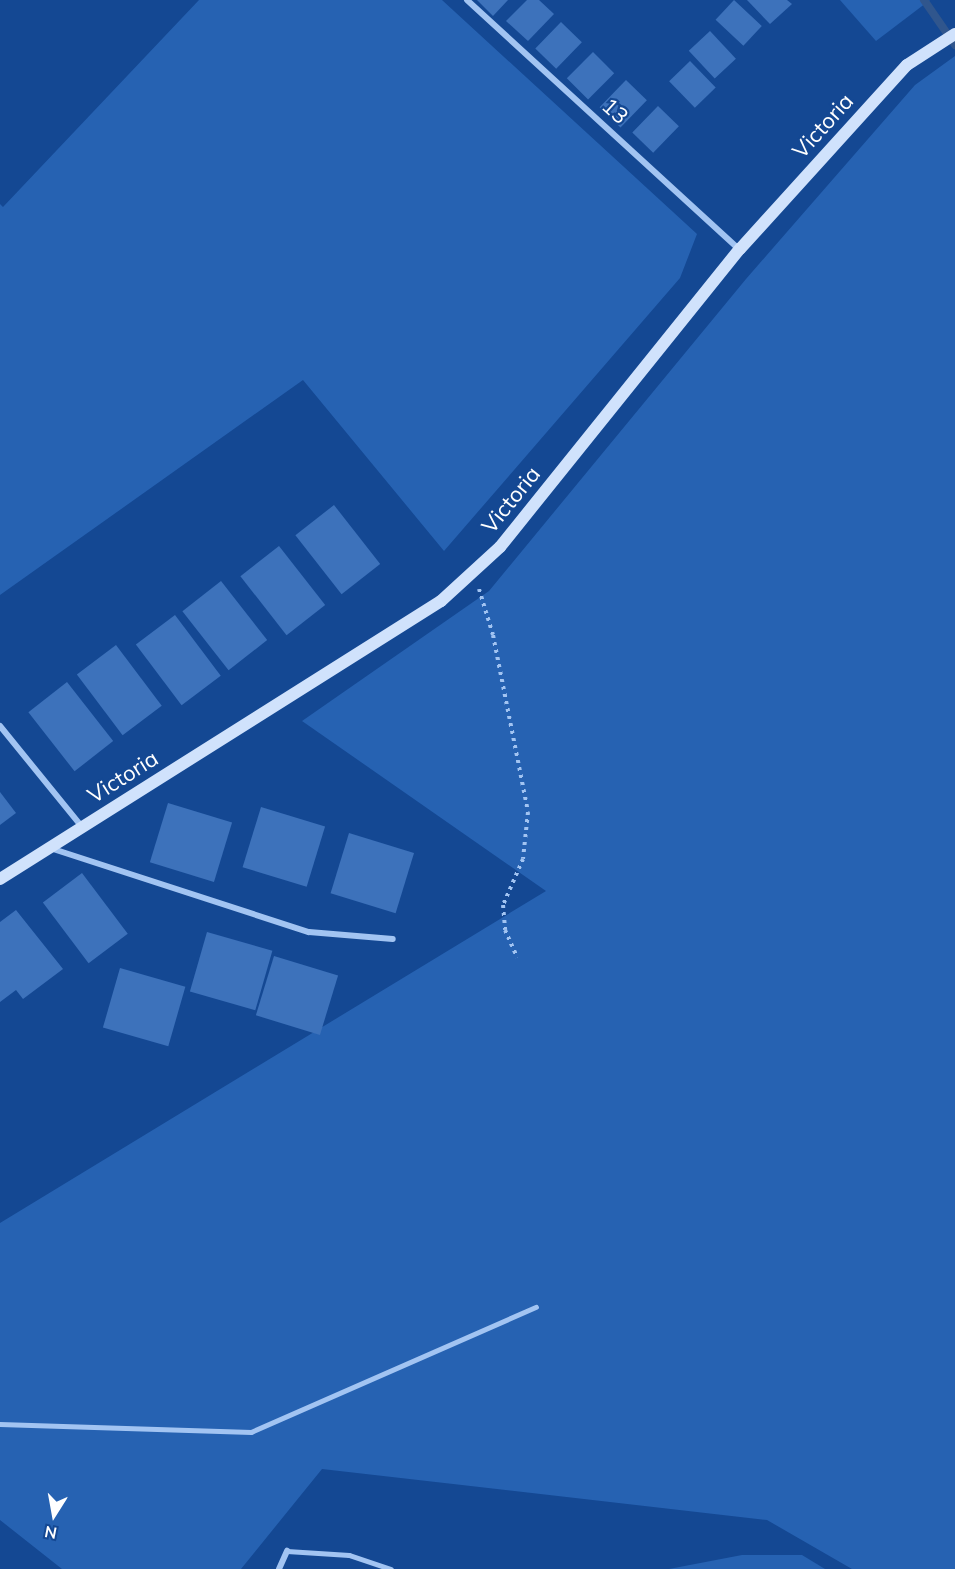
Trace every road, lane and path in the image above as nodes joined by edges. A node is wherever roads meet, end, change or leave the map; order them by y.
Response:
1 (467, 0) edge
2 (955, 34) edge
3 (740, 249) junction
4 (473, 571) junction
5 (0, 726) edge
6 (82, 828) junction
7 (50, 847) junction
8 (0, 879) edge
9 (393, 939) dead end
10 (517, 957) dead end
11 (536, 1307) dead end
12 (0, 1424) edge
13 (287, 1551) joint
14 (279, 1569) edge
15 (391, 1569) edge

1 - 3 street, 13
2 - 3 main road, Victoria
3 - 4 main road, Victoria
4 - 6 main road, Victoria
4 - 10 path
5 - 6 street
6 - 7 main road, Victoria
7 - 8 main road, Victoria
7 - 9 street
11 - 12 lane
13 - 14 street
13 - 15 lane

